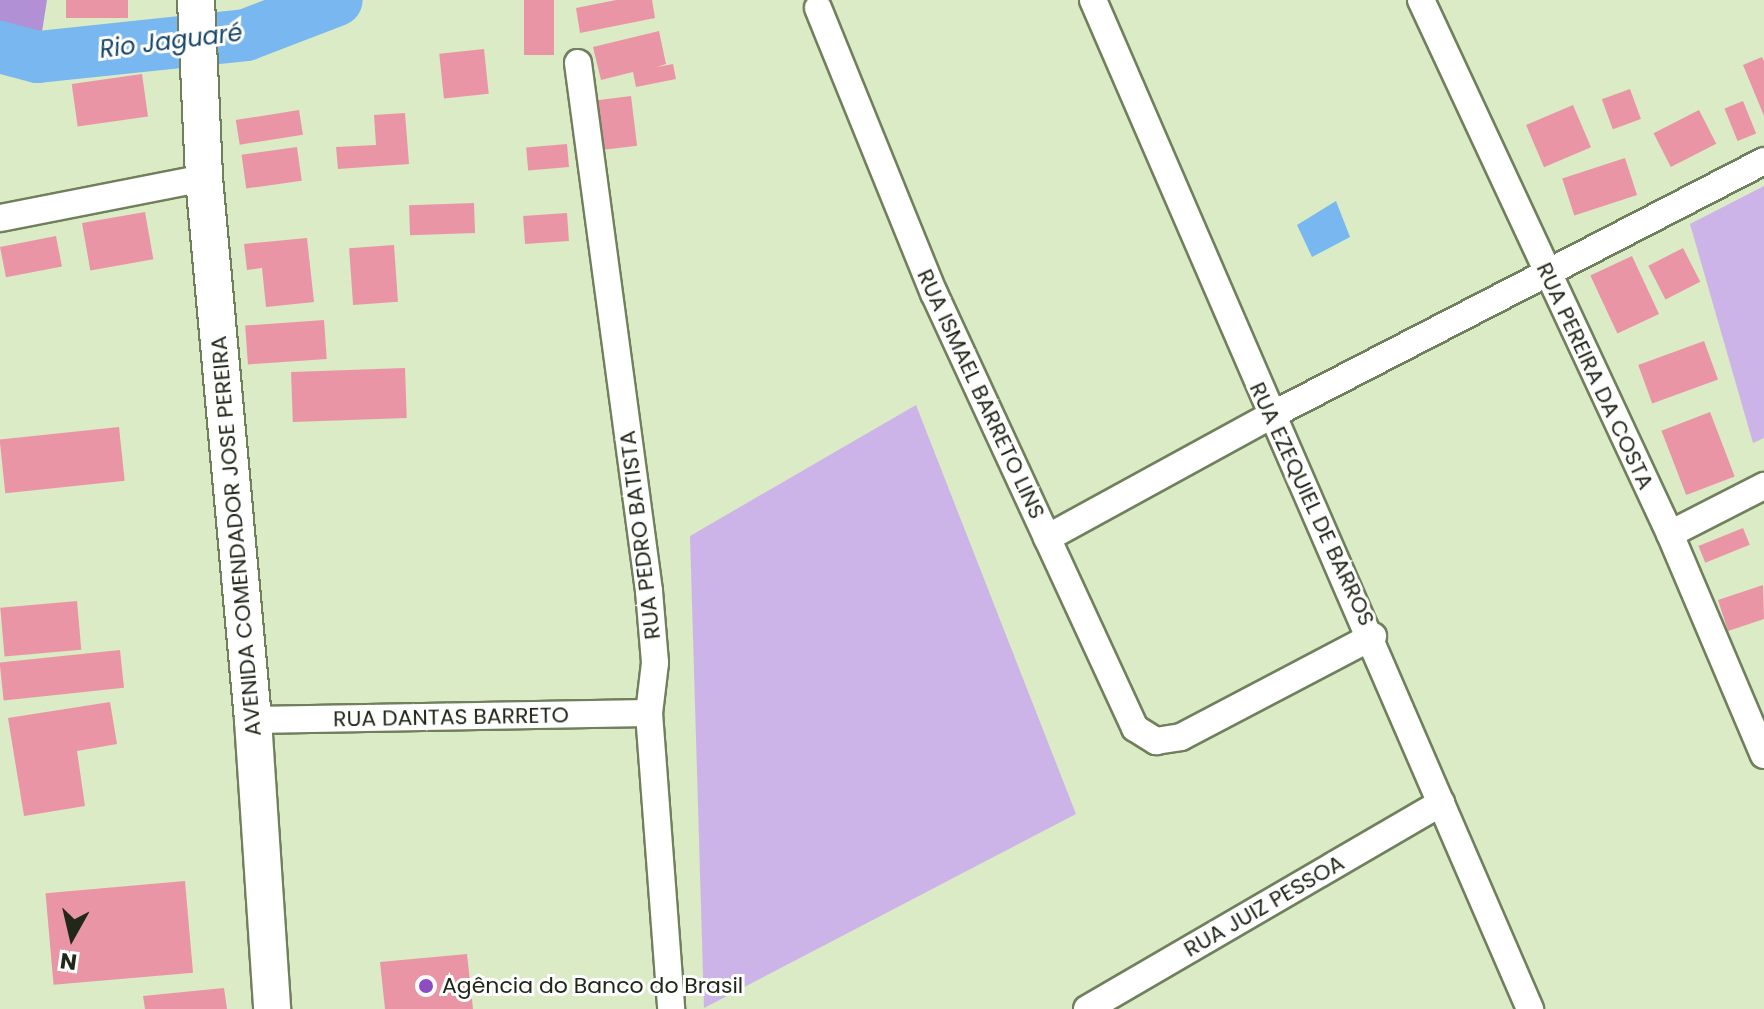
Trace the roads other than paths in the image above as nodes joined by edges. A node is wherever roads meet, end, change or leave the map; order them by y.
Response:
1 (1093, 0) edge
2 (1421, 0) edge
3 (818, 8) dead end
4 (197, 10) edge
5 (578, 63) dead end
6 (1764, 161) edge
7 (204, 178) junction
8 (0, 218) edge
9 (1545, 272) junction
10 (1270, 416) junction
11 (1764, 486) edge
12 (1670, 534) junction
13 (1047, 538) junction
14 (1373, 636) junction
15 (649, 713) junction
16 (253, 720) junction
17 (1764, 755) edge
18 (1441, 803) junction
19 (272, 1009) edge
20 (671, 1009) edge
21 (1087, 1009) edge
22 (1530, 1009) edge

1 - 10 street, RUA EZEQUIEL DE BARROS
2 - 9 street, RUA PEREIRA DA COSTA
3 - 13 street, RUA ISMAEL BARRETO LINS
4 - 7 street, AVENIDA COMENDADOR JOSE PEREIRA
5 - 15 street, RUA PEDRO BATISTA
6 - 9 street
7 - 8 street
7 - 16 street, AVENIDA COMENDADOR JOSE PEREIRA
9 - 10 street
9 - 12 street, RUA PEREIRA DA COSTA
10 - 13 street
10 - 14 street, RUA EZEQUIEL DE BARROS
11 - 12 street
12 - 17 street, RUA PEREIRA DA COSTA
13 - 14 street, RUA ISMAEL BARRETO LINS
14 - 18 street, RUA EZEQUIEL DE BARROS
15 - 16 street, RUA DANTAS BARRETO
15 - 20 street, RUA PEDRO BATISTA
16 - 19 street, AVENIDA COMENDADOR JOSE PEREIRA
18 - 21 street, RUA JUIZ PESSOA
18 - 22 street, RUA EZEQUIEL DE BARROS

